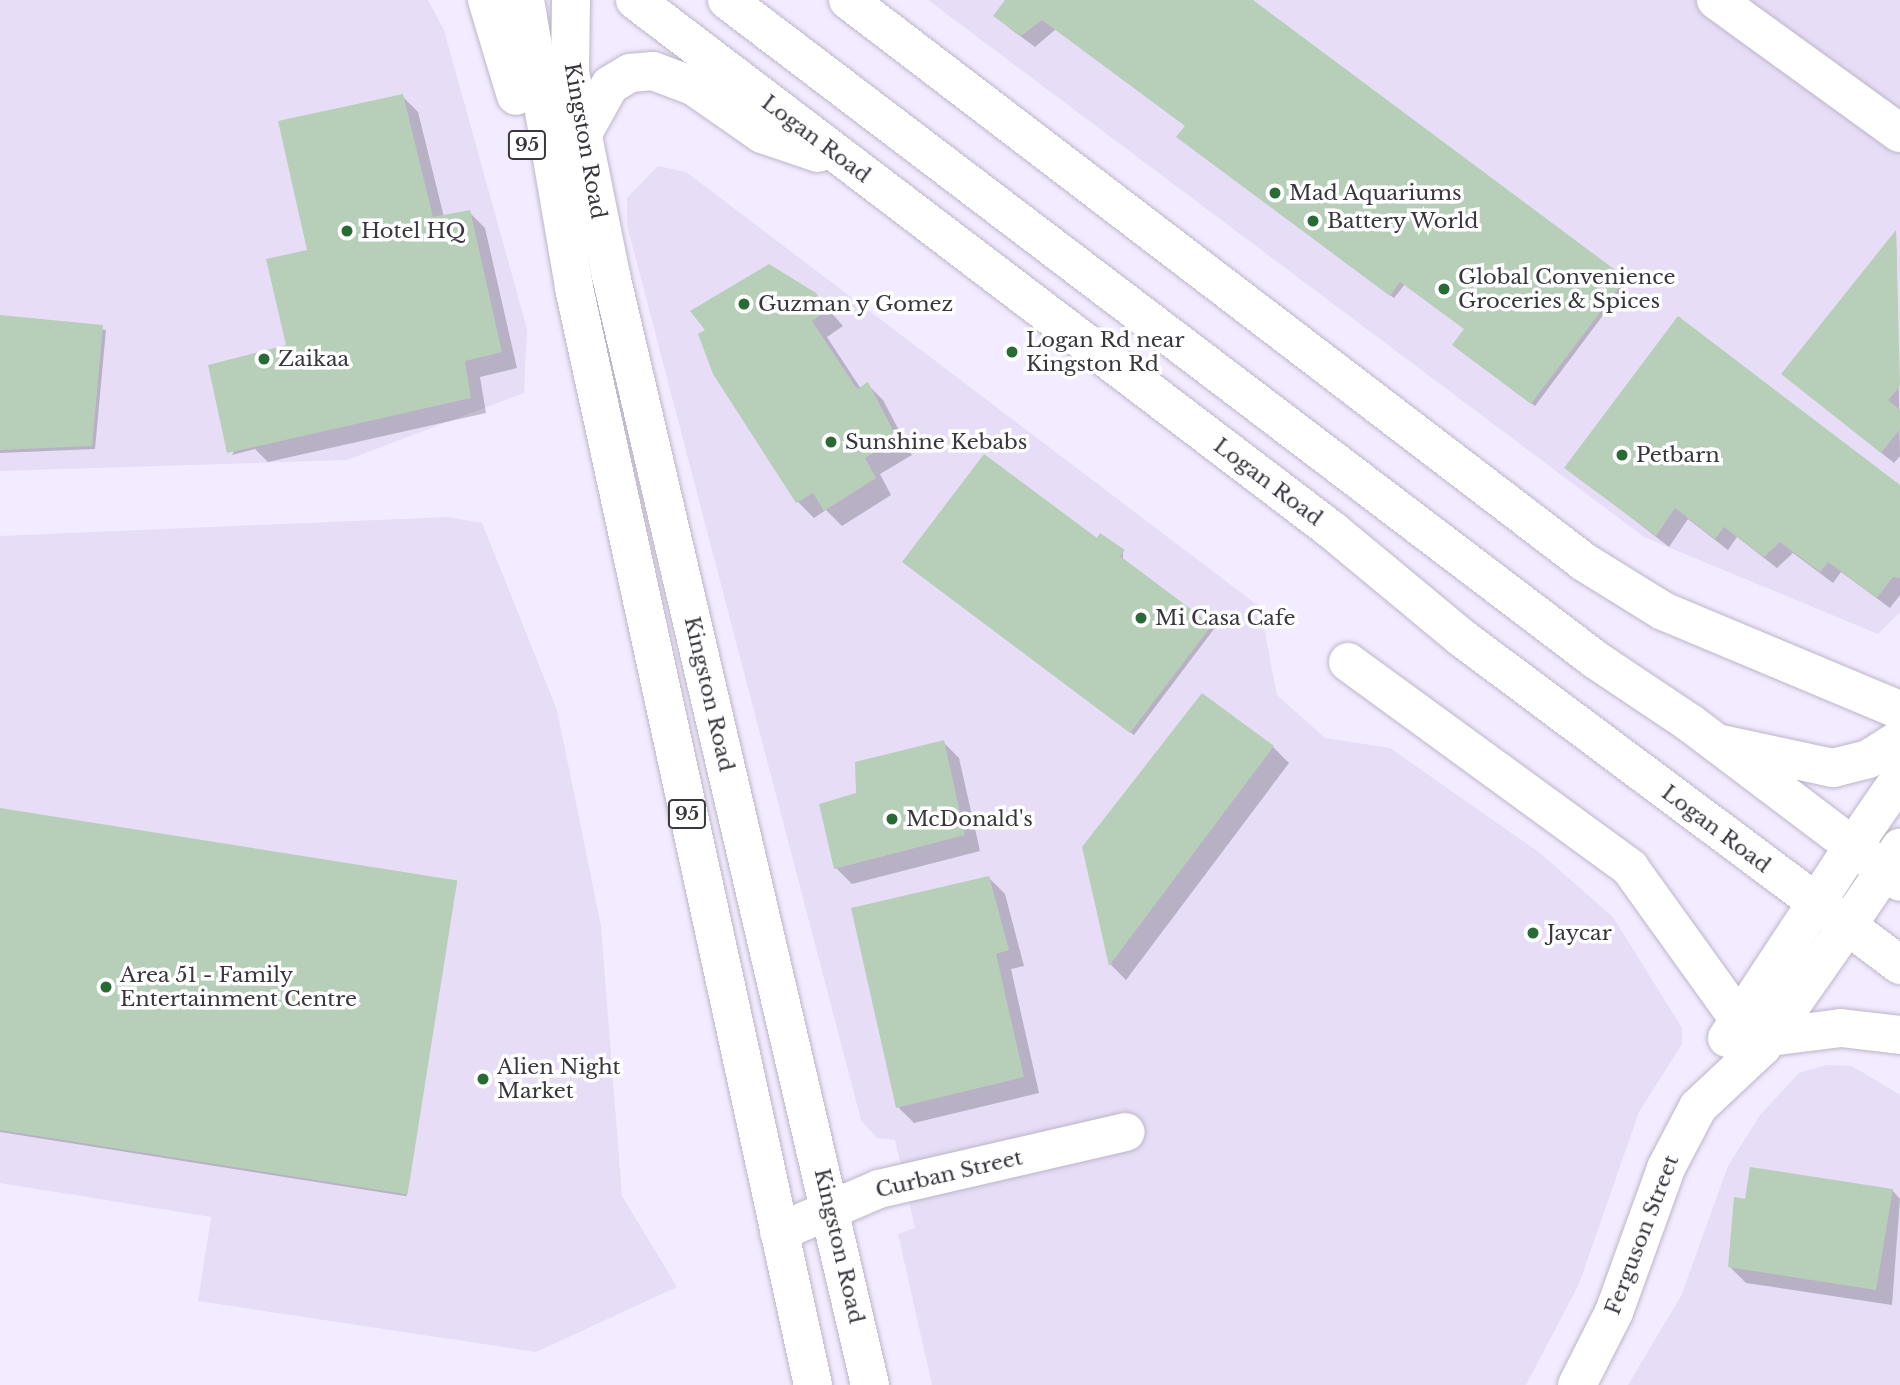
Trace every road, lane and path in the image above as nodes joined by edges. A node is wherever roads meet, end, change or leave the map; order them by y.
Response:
1 (487, 0) edge
2 (525, 0) edge
3 (571, 0) edge
4 (635, 0) edge
5 (727, 0) edge
6 (848, 0) edge
7 (1716, 0) edge
8 (1900, 133) edge
9 (582, 135) junction
10 (840, 158) junction
11 (573, 288) junction
12 (1348, 662) dead end
13 (1900, 710) edge
14 (1900, 739) edge
15 (1717, 743) junction
16 (1900, 778) edge
17 (1854, 845) junction
18 (1895, 867) edge
19 (1816, 903) junction
20 (1847, 926) junction
21 (1900, 965) edge
22 (1737, 1017) junction
23 (1900, 1035) edge
24 (1770, 1037) junction
25 (1712, 1087) junction
26 (1125, 1132) dead end
27 (830, 1208) junction
28 (779, 1232) junction
29 (813, 1385) edge
30 (870, 1385) edge
31 (1577, 1385) edge

1 - 11 main road, 95
2 - 11 main road, Kingston Road / 95
3 - 9 main road, Kingston Road / 95
4 - 10 main road, Logan Road
5 - 15 main road
6 - 13 main road
7 - 8 main road
9 - 10 main road
9 - 27 main road, Kingston Road / 95
10 - 19 main road, Logan Road
11 - 28 main road, Kingston Road / 95
12 - 22 main road
14 - 15 main road
15 - 17 main road
16 - 17 main road, Ferguson Street
17 - 18 main road
17 - 19 main road, Ferguson Street
18 - 20 main road, Ferguson Street
19 - 20 main road, Logan Road
19 - 22 main road, Ferguson Street
20 - 21 main road, Logan Road
20 - 24 main road, Ferguson Street
22 - 24 main road
22 - 25 main road, Ferguson Street
23 - 24 main road
24 - 25 main road, Ferguson Street
25 - 31 main road, Ferguson Street
26 - 27 main road, Curban Street
27 - 28 main road, Curban Street
27 - 30 main road, Kingston Road / 95
28 - 29 main road, Kingston Road / 95

